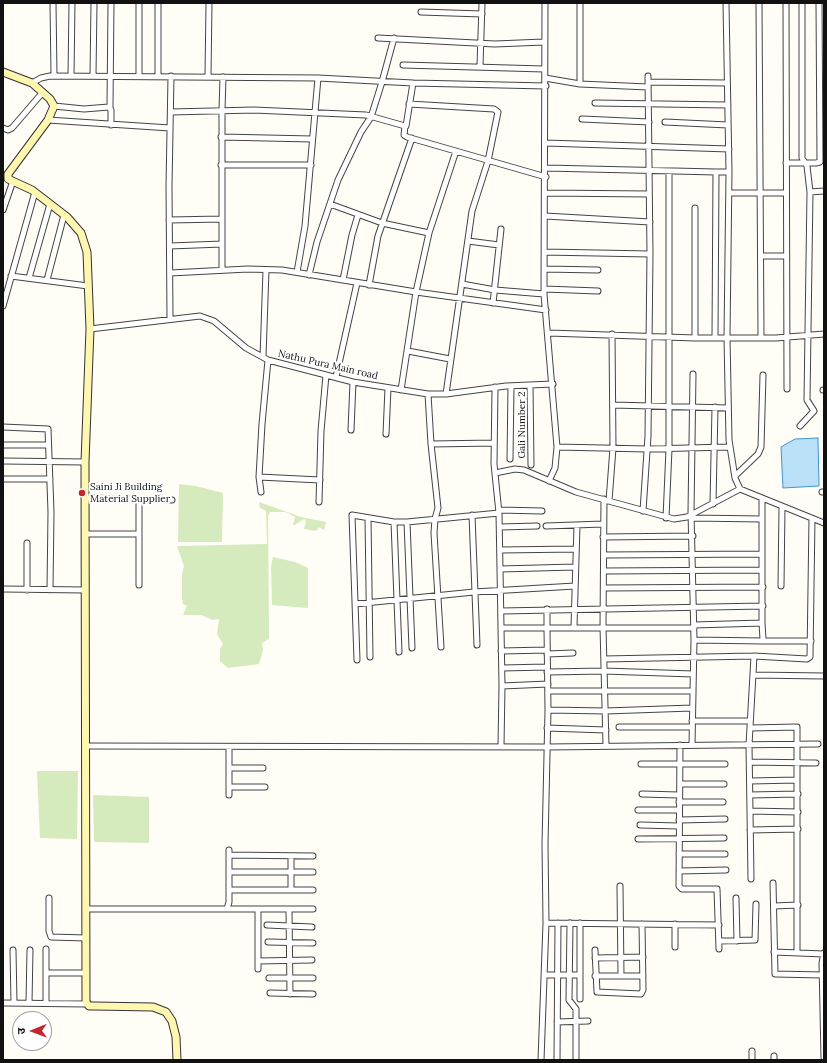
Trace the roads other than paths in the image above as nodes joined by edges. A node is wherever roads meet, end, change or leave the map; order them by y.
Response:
1 (53, 3) edge
2 (72, 3) edge
3 (94, 3) edge
4 (111, 3) edge
5 (139, 3) edge
6 (158, 3) edge
7 (209, 3) edge
8 (482, 3) edge
9 (545, 3) edge
10 (580, 3) edge
11 (726, 3) edge
12 (759, 3) edge
13 (786, 3) edge
14 (802, 3) edge
15 (819, 3) edge
16 (421, 12) dead end
17 (482, 14) junction
18 (378, 38) dead end
19 (394, 38) junction
20 (544, 42) junction
21 (481, 43) junction
22 (403, 65) dead end
23 (480, 66) junction
24 (544, 69) junction
25 (3, 72) edge
26 (54, 76) junction
27 (71, 76) junction
28 (93, 76) junction
29 (111, 76) junction
30 (139, 76) junction
31 (158, 76) junction
32 (171, 76) junction
33 (208, 76) junction
34 (648, 76) dead end
35 (223, 77) junction
36 (318, 78) junction
37 (545, 78) junction
38 (821, 78) edge
39 (382, 82) junction
40 (32, 83) junction
41 (413, 83) junction
42 (727, 83) junction
43 (580, 84) junction
44 (648, 85) junction
45 (546, 86) junction
46 (42, 92) junction
47 (595, 103) dead end
48 (410, 104) junction
49 (648, 104) junction
50 (54, 106) junction
51 (728, 106) junction
52 (110, 107) junction
53 (222, 110) junction
54 (171, 112) junction
55 (314, 113) junction
56 (371, 116) junction
57 (582, 119) dead end
58 (48, 120) junction
59 (649, 122) junction
60 (665, 122) dead end
61 (112, 124) junction
62 (728, 125) junction
63 (406, 126) junction
64 (3, 128) edge
65 (170, 128) junction
66 (221, 137) junction
67 (412, 138) junction
68 (312, 139) junction
69 (546, 143) junction
70 (649, 145) junction
71 (729, 149) junction
72 (456, 151) junction
73 (488, 161) junction
74 (786, 163) junction
75 (806, 163) junction
76 (221, 165) junction
77 (311, 165) junction
78 (546, 168) junction
79 (669, 171) junction
80 (649, 172) junction
81 (716, 172) junction
82 (730, 172) junction
83 (546, 177) junction
84 (8, 178) edge
85 (824, 191) edge
86 (35, 192) junction
87 (810, 192) junction
88 (546, 193) junction
89 (729, 193) junction
90 (761, 193) junction
91 (785, 193) junction
92 (650, 194) junction
93 (50, 204) junction
94 (330, 204) junction
95 (695, 208) dead end
96 (3, 210) edge
97 (64, 215) junction
98 (358, 215) junction
99 (545, 216) junction
100 (222, 219) junction
101 (169, 220) junction
102 (650, 222) junction
103 (382, 223) junction
104 (501, 229) dead end
105 (429, 233) junction
106 (468, 241) junction
107 (222, 244) junction
108 (499, 245) junction
109 (170, 246) junction
110 (544, 252) junction
111 (650, 254) junction
112 (761, 256) junction
113 (786, 256) junction
114 (544, 269) junction
115 (222, 270) junction
116 (266, 270) junction
117 (598, 270) dead end
118 (297, 272) junction
119 (170, 273) junction
120 (309, 275) junction
121 (11, 276) junction
122 (29, 278) junction
123 (47, 280) junction
124 (343, 280) junction
125 (357, 283) junction
126 (462, 284) junction
127 (369, 285) junction
128 (88, 286) junction
129 (495, 290) junction
130 (544, 291) junction
131 (598, 291) dead end
132 (416, 292) junction
133 (460, 298) junction
134 (493, 303) junction
135 (3, 306) edge
136 (546, 310) junction
137 (170, 318) junction
138 (90, 329) junction
139 (824, 332) edge
140 (548, 333) junction
141 (612, 334) junction
142 (649, 335) junction
143 (808, 336) junction
144 (668, 337) junction
145 (715, 337) junction
146 (695, 338) junction
147 (727, 338) junction
148 (761, 338) junction
149 (786, 338) junction
150 (408, 351) junction
151 (263, 357) junction
152 (450, 359) junction
153 (268, 360) junction
154 (693, 374) dead end
155 (326, 375) junction
156 (763, 376) dead end
157 (336, 377) junction
158 (353, 382) junction
159 (553, 384) junction
160 (530, 385) junction
161 (511, 386) junction
162 (495, 387) junction
163 (388, 388) junction
164 (787, 389) dead end
165 (401, 390) junction
166 (428, 394) junction
167 (446, 394) junction
168 (613, 405) junction
169 (669, 406) junction
170 (648, 407) junction
171 (692, 407) junction
172 (715, 407) junction
173 (728, 408) junction
174 (800, 426) dead end
175 (3, 427) edge
176 (351, 430) dead end
177 (386, 434) dead end
178 (494, 443) junction
179 (430, 444) junction
180 (3, 445) edge
181 (48, 445) junction
182 (557, 447) junction
183 (729, 447) junction
184 (613, 448) junction
185 (692, 448) junction
186 (713, 448) junction
187 (647, 449) junction
188 (669, 449) junction
189 (510, 459) dead end
190 (3, 462) edge
191 (48, 462) junction
192 (85, 462) junction
193 (531, 464) dead end
194 (495, 472) junction
195 (259, 477) junction
196 (735, 477) junction
197 (551, 478) junction
198 (3, 479) edge
199 (50, 479) junction
200 (320, 480) junction
201 (739, 488) junction
202 (261, 492) dead end
203 (85, 498) junction
204 (139, 499) junction
205 (762, 499) junction
206 (172, 500) dead end
207 (608, 500) junction
208 (319, 502) dead end
209 (713, 503) junction
210 (782, 507) junction
211 (643, 509) junction
212 (542, 511) dead end
213 (499, 512) junction
214 (692, 512) junction
215 (472, 515) junction
216 (666, 516) junction
217 (368, 518) junction
218 (812, 518) junction
219 (435, 519) junction
220 (762, 519) junction
221 (394, 522) junction
222 (407, 522) junction
223 (824, 523) edge
224 (603, 524) junction
225 (576, 525) junction
226 (537, 526) dead end
227 (546, 526) dead end
228 (500, 527) junction
229 (85, 534) junction
230 (139, 534) junction
231 (693, 536) junction
232 (603, 537) junction
233 (27, 543) dead end
234 (576, 549) junction
235 (500, 550) junction
236 (692, 553) junction
237 (762, 554) junction
238 (604, 555) junction
239 (575, 567) junction
240 (500, 569) junction
241 (762, 570) junction
242 (604, 571) junction
243 (693, 572) junction
244 (139, 585) dead end
245 (575, 586) junction
246 (781, 586) dead end
247 (693, 587) junction
248 (604, 588) junction
249 (763, 588) junction
250 (3, 589) edge
251 (27, 590) junction
252 (50, 590) junction
253 (85, 590) junction
254 (500, 590) junction
255 (474, 592) junction
256 (439, 595) junction
257 (411, 598) junction
258 (398, 600) junction
259 (369, 603) junction
260 (355, 604) junction
261 (763, 606) junction
262 (694, 607) junction
263 (574, 608) junction
264 (547, 609) junction
265 (603, 609) junction
266 (501, 611) junction
267 (762, 623) junction
268 (694, 626) junction
269 (574, 627) junction
270 (603, 627) junction
271 (501, 628) junction
272 (546, 628) junction
273 (694, 640) junction
274 (764, 641) junction
275 (811, 641) junction
276 (477, 645) dead end
277 (440, 647) dead end
278 (412, 648) dead end
279 (501, 651) junction
280 (400, 652) dead end
281 (547, 652) junction
282 (573, 653) dead end
283 (754, 656) junction
284 (370, 657) dead end
285 (694, 658) junction
286 (604, 659) junction
287 (357, 660) dead end
288 (502, 668) junction
289 (547, 669) junction
290 (604, 671) junction
291 (693, 674) junction
292 (753, 675) junction
293 (824, 676) edge
294 (548, 684) junction
295 (502, 686) junction
296 (606, 690) junction
297 (548, 691) junction
298 (692, 691) junction
299 (692, 708) junction
300 (548, 710) junction
301 (606, 711) junction
302 (692, 721) junction
303 (750, 721) junction
304 (620, 727) dead end
305 (692, 727) junction
306 (547, 728) junction
307 (750, 728) junction
308 (606, 730) junction
309 (796, 744) junction
310 (818, 744) dead end
311 (692, 745) junction
312 (749, 745) junction
313 (86, 746) junction
314 (501, 746) junction
315 (606, 746) junction
316 (680, 746) junction
317 (228, 747) junction
318 (547, 747) junction
319 (750, 762) junction
320 (797, 763) junction
321 (816, 763) dead end
322 (641, 764) dead end
323 (680, 764) junction
324 (725, 764) dead end
325 (229, 768) junction
326 (263, 768) dead end
327 (797, 780) junction
328 (750, 781) junction
329 (680, 784) junction
330 (724, 784) dead end
331 (229, 787) junction
332 (265, 787) dead end
333 (642, 794) dead end
334 (798, 794) junction
335 (229, 795) dead end
336 (679, 795) junction
337 (750, 795) junction
338 (679, 802) junction
339 (723, 802) dead end
340 (638, 810) dead end
341 (679, 810) junction
342 (750, 811) junction
343 (798, 812) junction
344 (725, 819) dead end
345 (679, 820) junction
346 (640, 825) dead end
347 (679, 826) junction
348 (798, 829) junction
349 (750, 830) junction
350 (679, 838) junction
351 (724, 838) dead end
352 (638, 839) dead end
353 (679, 854) junction
354 (725, 854) dead end
355 (291, 856) junction
356 (312, 856) dead end
357 (726, 870) dead end
358 (679, 871) junction
359 (229, 872) junction
360 (291, 872) junction
361 (313, 872) dead end
362 (751, 879) dead end
363 (773, 882) dead end
364 (620, 886) dead end
365 (229, 890) junction
366 (291, 890) junction
367 (313, 890) dead end
368 (49, 898) dead end
369 (736, 898) dead end
370 (756, 904) dead end
371 (798, 905) junction
372 (774, 906) junction
373 (86, 909) junction
374 (227, 909) junction
375 (258, 909) junction
376 (289, 909) junction
377 (313, 909) dead end
378 (546, 922) junction
379 (558, 923) junction
380 (570, 923) junction
381 (580, 923) junction
382 (620, 923) junction
383 (642, 924) junction
384 (675, 924) junction
385 (267, 925) dead end
386 (718, 925) junction
387 (289, 926) junction
388 (312, 927) dead end
389 (86, 938) junction
390 (719, 941) junction
391 (737, 941) junction
392 (268, 942) dead end
393 (289, 942) junction
394 (313, 943) dead end
395 (675, 947) dead end
396 (46, 949) dead end
397 (719, 949) dead end
398 (13, 950) dead end
399 (30, 950) dead end
400 (595, 950) dead end
401 (774, 952) junction
402 (797, 953) junction
403 (824, 953) edge
404 (643, 957) junction
405 (595, 958) junction
406 (621, 958) junction
407 (290, 960) junction
408 (312, 960) dead end
409 (258, 961) junction
410 (258, 969) dead end
411 (46, 973) junction
412 (86, 973) junction
413 (544, 975) junction
414 (557, 975) junction
415 (568, 975) junction
416 (580, 975) junction
417 (595, 976) junction
418 (621, 976) junction
419 (643, 976) junction
420 (822, 976) junction
421 (269, 978) dead end
422 (290, 978) junction
423 (313, 978) dead end
424 (270, 993) dead end
425 (290, 994) junction
426 (313, 994) dead end
427 (580, 999) dead end
428 (3, 1003) edge
429 (14, 1003) junction
430 (30, 1003) junction
431 (46, 1003) junction
432 (87, 1004) junction
433 (557, 1022) junction
434 (576, 1022) junction
435 (588, 1022) dead end
436 (752, 1052) dead end
437 (824, 1058) edge
438 (177, 1060) edge
439 (541, 1060) edge
440 (558, 1060) edge
441 (576, 1060) edge
442 (752, 1060) edge

1 - 26 street
2 - 27 street
3 - 28 street
4 - 29 street
5 - 30 street
6 - 31 street
7 - 33 street
8 - 17 street
9 - 20 street
10 - 43 street
11 - 42 street
12 - 90 street
13 - 74 street
14 - 75 street
15 - 38 street
16 - 17 street
17 - 21 street
18 - 19 street
19 - 21 street
19 - 39 street
20 - 21 street
20 - 24 street
21 - 23 street
22 - 23 street
23 - 24 street
24 - 37 street
25 - 40 street
26 - 27 street
26 - 40 street
27 - 28 street
28 - 29 street
29 - 30 street
29 - 52 street
30 - 31 street
31 - 32 street
32 - 33 street
32 - 54 street
33 - 35 street
34 - 44 street
35 - 36 street
35 - 53 street
36 - 39 street
36 - 55 street
37 - 43 street
37 - 45 street
38 - 75 street
39 - 41 street
39 - 56 street
40 - 46 street
41 - 45 street
41 - 48 street
42 - 44 street
42 - 51 street
43 - 44 street
44 - 49 street
45 - 69 street
46 - 50 street
46 - 64 street
47 - 49 street
48 - 63 street
48 - 73 street
49 - 51 street
49 - 59 street
50 - 52 street
50 - 58 street
51 - 62 street
52 - 61 street
53 - 54 street
53 - 55 street
53 - 66 street
54 - 65 street
55 - 56 street
55 - 68 street
56 - 63 street
56 - 94 street
57 - 59 street
58 - 61 street
58 - 84 street
59 - 70 street
60 - 62 street
61 - 65 street
62 - 71 street
63 - 67 street
65 - 101 street
66 - 68 street
66 - 76 street
67 - 72 street
67 - 103 street
68 - 77 street
69 - 70 street
69 - 78 street
70 - 71 street
70 - 80 street
71 - 82 street
72 - 73 street
72 - 105 street
73 - 83 street
73 - 106 street
74 - 75 street
74 - 91 street
75 - 87 street
76 - 77 street
76 - 100 street
77 - 118 street
78 - 80 street
78 - 83 street
79 - 80 street
79 - 81 street
79 - 144 street
80 - 92 street
81 - 82 street
81 - 145 street
82 - 89 street
83 - 88 street
84 - 86 street
84 - 96 street
85 - 87 street
86 - 93 street
86 - 121 street
87 - 143 street
88 - 92 street
88 - 99 street
89 - 90 street
89 - 147 street
90 - 91 street
90 - 112 street
91 - 113 street
92 - 102 street
93 - 97 street
93 - 122 street
94 - 98 street
94 - 120 street
95 - 146 street
97 - 123 street
97 - 128 street
98 - 103 street
98 - 124 street
99 - 102 street
99 - 110 street
100 - 101 street
100 - 107 street
101 - 109 street
102 - 111 street
103 - 105 street
103 - 127 street
104 - 108 street
105 - 132 street
106 - 108 street
106 - 126 street
107 - 109 street
107 - 115 street
108 - 129 street
109 - 119 street
110 - 111 street
110 - 114 street
111 - 142 street
112 - 113 street
112 - 148 street
113 - 149 street
114 - 117 street
114 - 130 street
115 - 116 street
115 - 119 street
116 - 118 street
116 - 151 street
118 - 120 street
119 - 137 street
120 - 124 street
121 - 122 street
121 - 135 street
122 - 123 street
123 - 128 street
124 - 125 street
125 - 127 street
125 - 157 street
126 - 129 street
126 - 133 street
127 - 132 street
128 - 138 street
129 - 130 street
129 - 134 street
130 - 131 street
130 - 136 street
132 - 133 street
132 - 150 street
133 - 134 street
133 - 152 street
134 - 136 street
136 - 140 street
137 - 138 street, Nathu Pura Main road
137 - 151 street, Nathu Pura Main road
138 - 192 street
139 - 143 street
140 - 141 street
140 - 159 street
141 - 142 street
141 - 168 street
142 - 144 street
142 - 170 street
143 - 149 street
143 - 174 street
144 - 146 street
144 - 169 street
145 - 146 street
145 - 147 street
147 - 148 street
147 - 173 street
148 - 149 street
149 - 164 street
150 - 152 street
150 - 165 street
151 - 153 street, Nathu Pura Main road
152 - 167 street
153 - 155 street, Nathu Pura Main road
153 - 195 street
154 - 171 street
155 - 157 street, Nathu Pura Main road
155 - 200 street
156 - 196 street
157 - 158 street, Nathu Pura Main road
158 - 163 street, Nathu Pura Main road
158 - 176 street
159 - 160 street, Nathu Pura Main road
159 - 182 street
160 - 161 street, Nathu Pura Main road
160 - 193 street, Gali Number 2
161 - 162 street, Nathu Pura Main road
161 - 189 street
162 - 167 street, Nathu Pura Main road
162 - 178 street
163 - 165 street, Nathu Pura Main road
163 - 177 street
165 - 166 street, Nathu Pura Main road
166 - 167 street, Nathu Pura Main road
166 - 179 street
168 - 170 street
168 - 184 street
169 - 170 street
169 - 171 street
169 - 188 street
170 - 187 street
171 - 172 street
171 - 185 street
172 - 173 street
172 - 186 street
173 - 183 street
175 - 181 street
178 - 179 street
178 - 194 street
179 - 219 street
180 - 181 street
181 - 191 street
182 - 184 street
182 - 197 street
183 - 186 street
183 - 196 street
184 - 187 street
184 - 207 street
185 - 186 street
185 - 188 street
185 - 214 street
186 - 209 street
187 - 188 street
187 - 211 street
188 - 216 street
190 - 191 street
191 - 192 street
191 - 199 street
192 - 203 street
194 - 197 street
194 - 213 street
195 - 200 street
195 - 202 street
196 - 201 street
197 - 207 street
198 - 199 street
199 - 252 street
200 - 208 street
201 - 205 street
201 - 209 street
203 - 204 street
203 - 229 street
204 - 206 street
204 - 230 street
205 - 210 street
205 - 220 street
207 - 211 street
207 - 224 street
209 - 214 street
210 - 218 street
210 - 246 street
211 - 216 street
212 - 213 street
213 - 215 street
213 - 228 street
214 - 216 street
214 - 220 street
214 - 231 street
215 - 219 street
215 - 255 street
217 - 221 street
217 - 259 street
217 - 260 street
218 - 223 street
218 - 275 street
219 - 222 street
219 - 256 street
220 - 237 street
221 - 222 street
221 - 258 street
222 - 257 street
224 - 225 street
224 - 232 street
225 - 227 street
225 - 234 street
226 - 228 street
228 - 235 street
229 - 230 street
229 - 253 street
230 - 244 street
231 - 232 street
231 - 236 street
232 - 238 street
233 - 251 street
234 - 235 street
234 - 239 street
235 - 240 street
236 - 237 street
236 - 238 street
236 - 243 street
237 - 241 street
238 - 242 street
239 - 240 street
239 - 245 street
240 - 254 street
241 - 243 street
241 - 249 street
242 - 243 street
242 - 248 street
243 - 247 street
245 - 254 street
245 - 263 street
247 - 248 street
247 - 249 street
247 - 262 street
248 - 265 street
249 - 261 street
250 - 251 street
251 - 252 street
252 - 253 street
253 - 313 street
254 - 255 street
254 - 266 street
255 - 256 street
255 - 276 street
256 - 257 street
256 - 277 street
257 - 258 street
257 - 278 street
258 - 259 street
258 - 280 street
259 - 260 street
259 - 284 street
260 - 287 street
261 - 262 street
261 - 267 street
262 - 265 street
262 - 268 street
263 - 264 street
263 - 265 street
263 - 269 street
264 - 266 street
264 - 272 street
265 - 270 street
266 - 271 street
267 - 268 street
267 - 274 street
268 - 270 street
268 - 273 street
269 - 270 street
269 - 272 street
270 - 286 street
271 - 272 street
271 - 279 street
272 - 281 street
273 - 274 street
273 - 285 street
274 - 275 street
275 - 283 street
279 - 281 street
279 - 288 street
281 - 282 street
281 - 289 street
283 - 285 street
283 - 292 street
285 - 286 street
285 - 291 street
286 - 290 street
288 - 289 street
288 - 295 street
289 - 290 street
289 - 294 street
290 - 291 street
290 - 296 street
291 - 298 street
292 - 293 street
292 - 303 street
294 - 295 street
294 - 297 street
295 - 314 street
296 - 297 street
296 - 298 street
296 - 301 street
297 - 300 street
298 - 299 street
299 - 301 street
299 - 302 street
300 - 301 street
300 - 306 street
301 - 308 street
302 - 303 street
302 - 305 street
303 - 307 street
304 - 305 street
305 - 311 street
306 - 308 street
306 - 318 street
307 - 309 street
307 - 312 street
308 - 315 street
309 - 310 street
309 - 312 street
309 - 320 street
311 - 312 street
311 - 316 street
312 - 319 street
313 - 317 street
313 - 373 street
314 - 317 street
314 - 318 street
315 - 316 street
315 - 318 street
316 - 323 street
317 - 325 street
318 - 378 street
319 - 320 street
319 - 328 street
320 - 321 street
320 - 327 street
322 - 323 street
323 - 324 street
323 - 329 street
325 - 326 street
325 - 331 street
327 - 328 street
327 - 334 street
328 - 337 street
329 - 330 street
329 - 336 street
331 - 332 street
331 - 335 street
333 - 336 street
334 - 337 street
334 - 343 street
336 - 338 street
337 - 342 street
338 - 339 street
338 - 341 street
340 - 341 street
341 - 345 street
342 - 343 street
342 - 349 street
343 - 348 street
344 - 345 street
345 - 347 street
346 - 347 street
347 - 350 street
348 - 349 street
348 - 371 street
349 - 362 street
350 - 351 street
350 - 352 street
350 - 353 street
353 - 354 street
353 - 358 street
355 - 356 street
355 - 359 street
355 - 360 street
357 - 358 street
358 - 386 street
359 - 360 street
359 - 365 street
360 - 361 street
360 - 366 street
363 - 372 street
364 - 382 street
365 - 366 street
365 - 374 street
366 - 367 street
368 - 389 street
369 - 391 street
370 - 391 street
371 - 372 street
371 - 402 street
372 - 401 street
373 - 374 street
373 - 389 street
374 - 375 street
375 - 376 street
375 - 409 street
376 - 377 street
376 - 387 street
378 - 379 street
378 - 413 street
379 - 380 street
379 - 414 street
380 - 381 street
380 - 415 street
381 - 382 street
381 - 416 street
382 - 383 street
382 - 406 street
383 - 384 street
383 - 404 street
384 - 386 street
384 - 395 street
385 - 387 street
386 - 390 street
387 - 388 street
387 - 393 street
389 - 412 street
390 - 391 street
390 - 397 street
392 - 393 street
393 - 394 street
393 - 407 street
396 - 411 street
398 - 429 street
399 - 430 street
400 - 405 street
401 - 402 street
401 - 420 street
402 - 403 street
403 - 420 street
404 - 406 street
404 - 419 street
405 - 406 street
405 - 417 street
406 - 418 street
407 - 408 street
407 - 409 street
407 - 422 street
409 - 410 street
411 - 412 street
411 - 431 street
412 - 432 street
413 - 414 street
413 - 439 street
414 - 415 street
414 - 433 street
415 - 416 street
415 - 434 street
416 - 427 street
417 - 418 street
417 - 419 street
418 - 419 street
420 - 437 street
421 - 422 street
422 - 423 street
422 - 425 street
424 - 425 street
425 - 426 street
428 - 429 street
429 - 430 street
430 - 431 street
431 - 432 street
432 - 438 street
433 - 434 street
433 - 440 street
434 - 435 street
434 - 441 street
436 - 442 street

